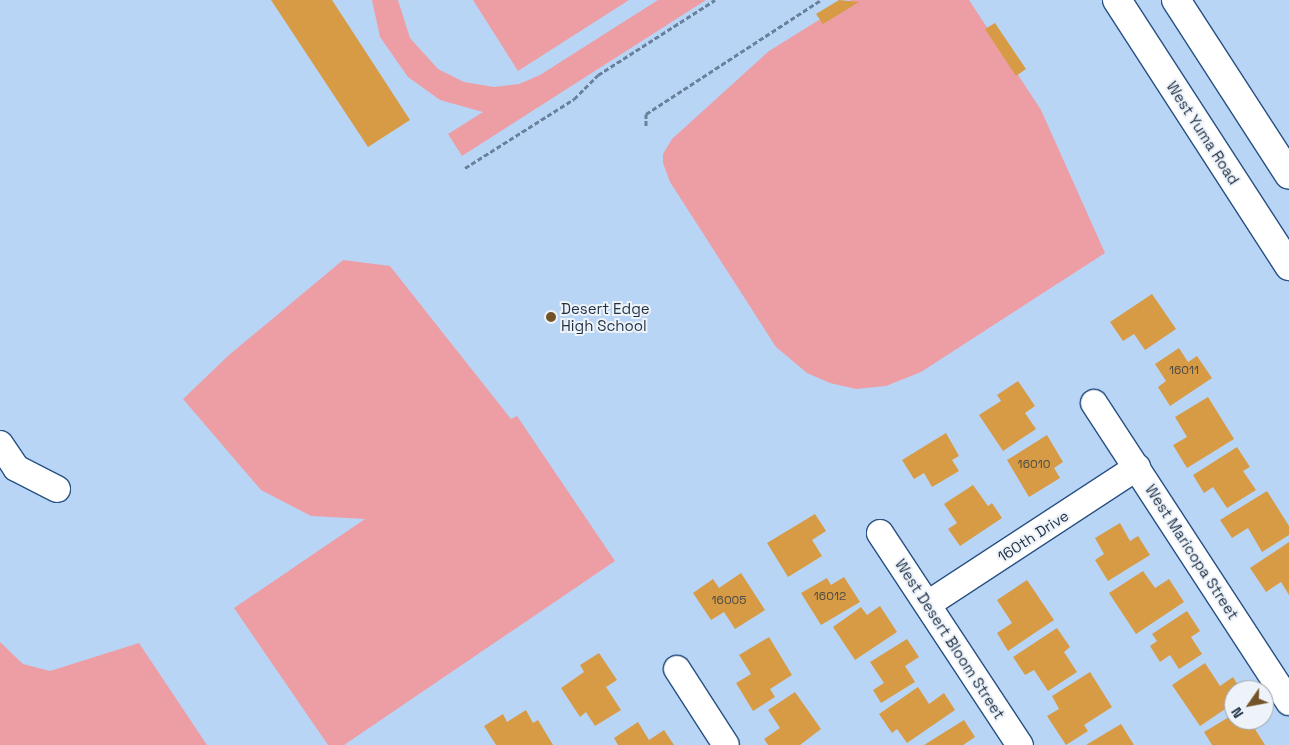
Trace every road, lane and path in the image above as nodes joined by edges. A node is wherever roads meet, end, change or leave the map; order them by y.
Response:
1 (715, 0) edge
2 (821, 0) edge
3 (1117, 0) edge
4 (1176, 0) edge
5 (646, 126) dead end
6 (465, 168) dead end
7 (1289, 175) edge
8 (1289, 266) edge
9 (1094, 403) dead end
10 (0, 444) edge
11 (1137, 468) junction
12 (57, 489) dead end
13 (880, 533) dead end
14 (928, 604) junction
15 (677, 670) dead end
16 (1289, 702) edge
17 (726, 745) edge
18 (1020, 745) edge

1 - 6 path
2 - 5 path
3 - 8 main road, West Yuma Road
4 - 7 main road
9 - 11 street, West Maricopa Street
10 - 12 street
11 - 14 street, 160th Drive
11 - 16 street, West Maricopa Street
13 - 14 street, West Desert Bloom Street
14 - 18 street, West Desert Bloom Street
15 - 17 street

